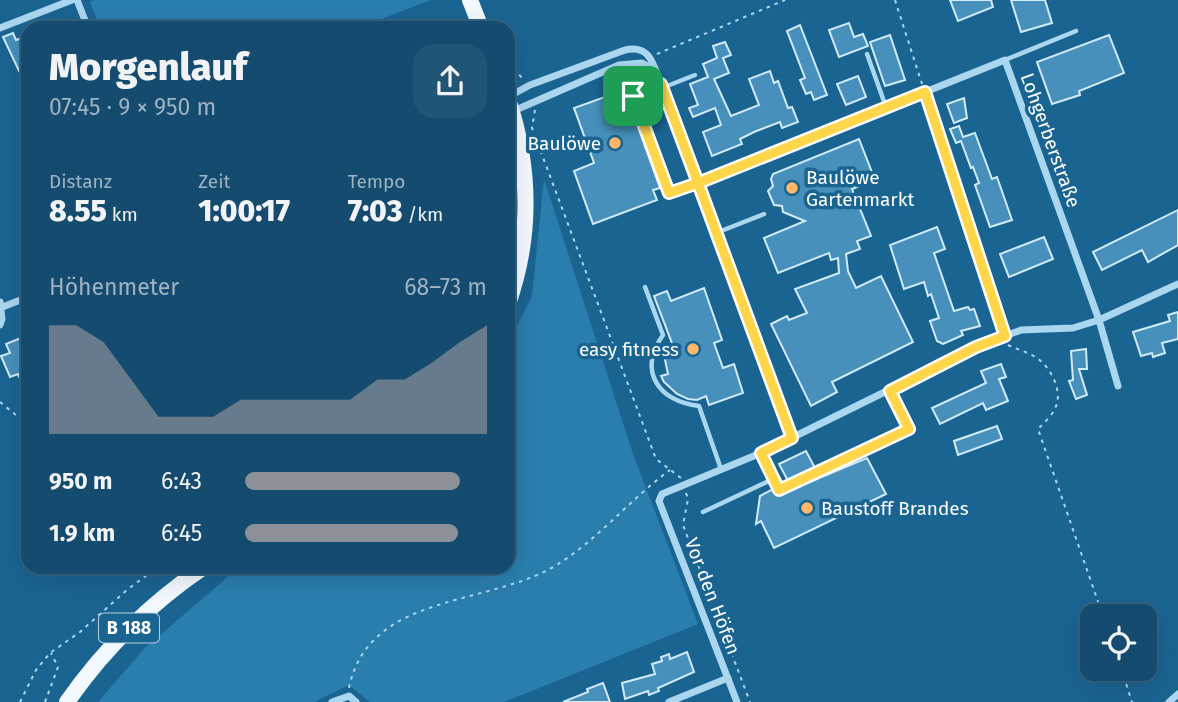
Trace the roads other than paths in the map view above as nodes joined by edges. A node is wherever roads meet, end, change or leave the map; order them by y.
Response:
1 (75, 0) edge
2 (470, 0) edge
3 (85, 21) edge
4 (478, 21) edge
5 (0, 28) edge
6 (1076, 32) dead end
7 (867, 54) dead end
8 (1005, 60) junction
9 (656, 70) junction
10 (695, 75) dead end
11 (662, 86) junction
12 (515, 99) edge
13 (515, 103) edge
14 (886, 107) junction
15 (515, 127) edge
16 (698, 183) junction
17 (764, 214) dead end
18 (716, 233) junction
19 (515, 278) edge
20 (1178, 284) edge
21 (645, 287) dead end
22 (21, 299) edge
23 (1, 306) edge
24 (1099, 320) junction
25 (0, 325) edge
26 (1118, 386) dead end
27 (890, 391) junction
28 (792, 438) junction
29 (761, 453) junction
30 (721, 470) junction
31 (773, 479) junction
32 (703, 512) dead end
33 (195, 574) edge
34 (728, 678) junction
35 (1178, 694) edge
36 (336, 700) edge
37 (67, 702) edge
38 (356, 702) edge
39 (669, 702) edge
40 (737, 702) edge
41 (1169, 702) edge

1 - 3 street
1 - 5 street
2 - 4 main road
6 - 8 lane
7 - 14 lane
8 - 14 street, Lohgerberstraße
8 - 24 street, Lohgerberstraße
9 - 11 street
9 - 12 street
9 - 13 street
10 - 11 lane
11 - 16 street
11 - 16 lane
14 - 16 street, Lohgerberstraße
15 - 19 main road
16 - 18 street
17 - 18 lane
18 - 28 street
20 - 24 street
21 - 30 lane
22 - 23 street
23 - 25 street
24 - 26 street, Lohgerberstraße
24 - 27 street
27 - 28 street
27 - 31 lane
28 - 29 street
29 - 30 street
29 - 31 lane
30 - 34 street, Vor den Höfen
31 - 32 lane
33 - 37 main road, B 188
34 - 39 street
34 - 40 street, Vor den Höfen
35 - 41 street
36 - 38 street

